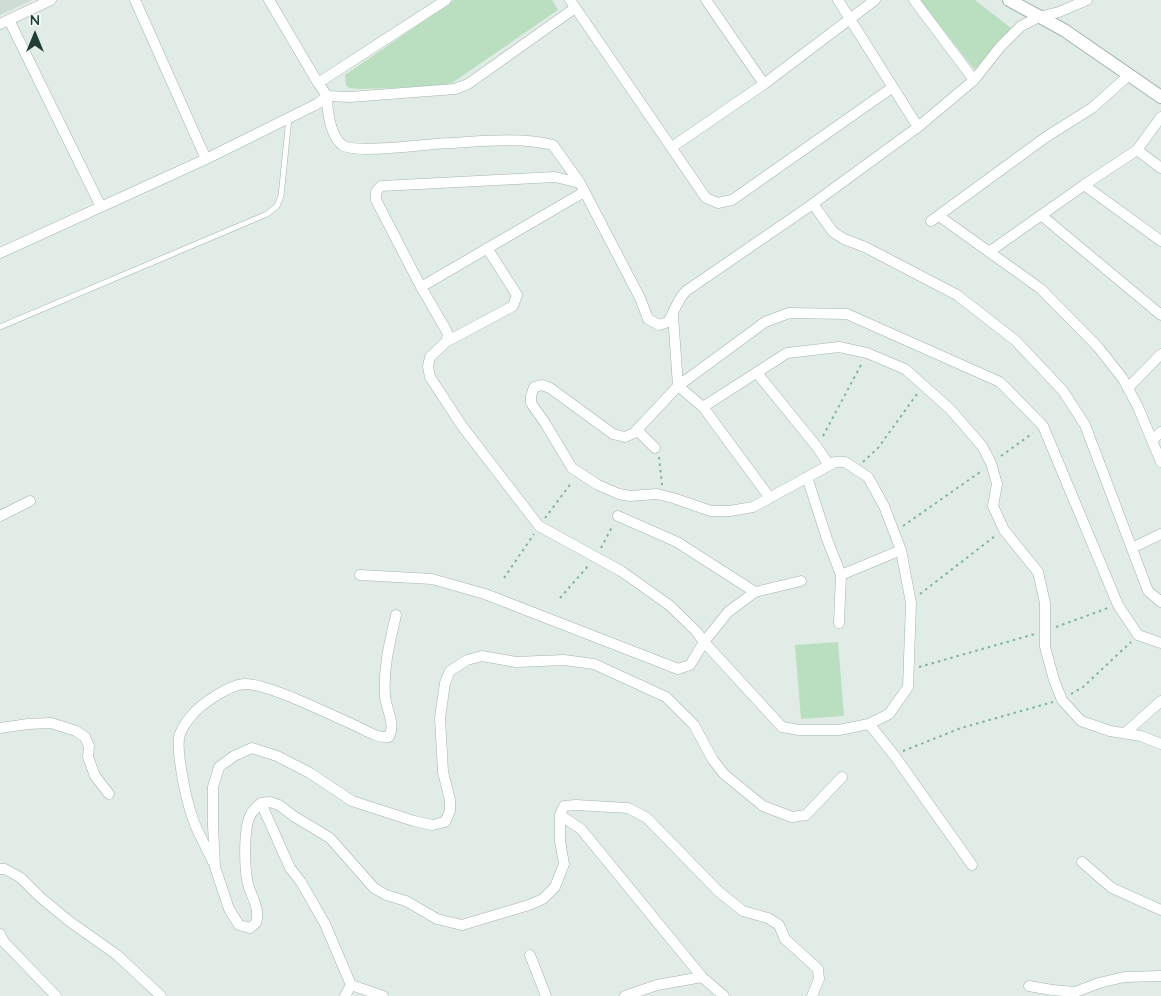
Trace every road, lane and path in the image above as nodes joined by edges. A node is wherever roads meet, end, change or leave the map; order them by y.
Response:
1 (51, 0) edge
2 (135, 0) edge
3 (269, 0) edge
4 (446, 0) edge
5 (706, 0) edge
6 (838, 0) edge
7 (875, 0) edge
8 (914, 0) edge
9 (1009, 0) edge
10 (1087, 0) edge
11 (573, 4) edge
12 (1039, 17) junction
13 (851, 19) junction
14 (4, 22) edge
15 (1129, 75) junction
16 (974, 80) junction
17 (318, 83) junction
18 (764, 84) junction
19 (893, 86) junction
20 (327, 96) junction
21 (1161, 97) edge
22 (290, 117) junction
23 (1161, 117) edge
24 (918, 126) junction
25 (672, 147) junction
26 (1137, 150) junction
27 (206, 159) junction
28 (1161, 168) edge
29 (1084, 185) junction
30 (582, 187) junction
31 (813, 204) junction
32 (101, 206) junction
33 (1041, 215) junction
34 (1161, 241) edge
35 (487, 248) junction
36 (989, 252) junction
37 (0, 253) edge
38 (421, 287) junction
39 (673, 314) junction
40 (1161, 315) edge
41 (0, 327) edge
42 (446, 342) junction
43 (867, 353) junction
44 (1161, 354) edge
45 (757, 373) junction
46 (923, 385) junction
47 (678, 386) junction
48 (1128, 388) junction
49 (703, 407) junction
50 (1042, 426) junction
51 (637, 430) junction
52 (1161, 432) edge
53 (1152, 440) junction
54 (817, 447) junction
55 (655, 448) joint
56 (1161, 462) edge
57 (992, 463) junction
58 (829, 465) junction
59 (855, 469) junction
60 (807, 477) junction
61 (664, 495) junction
62 (770, 498) junction
63 (30, 501) dead end
64 (0, 516) edge
65 (618, 516) dead end
66 (1004, 530) junction
67 (895, 532) junction
68 (1161, 534) edge
69 (1132, 548) junction
70 (901, 550) junction
71 (360, 574) dead end
72 (841, 576) junction
73 (801, 581) dead end
74 (755, 592) junction
75 (1161, 602) edge
76 (911, 603) junction
77 (1118, 605) junction
78 (396, 615) dead end
79 (839, 623) dead end
80 (1044, 631) junction
81 (1138, 635) junction
82 (704, 642) junction
83 (1161, 643) edge
84 (910, 670) junction
85 (1062, 700) junction
86 (1161, 701) edge
87 (869, 724) junction
88 (0, 728) edge
89 (1125, 733) junction
90 (1161, 744) edge
91 (894, 755) junction
92 (842, 777) dead end
93 (109, 794) dead end
94 (261, 803) junction
95 (560, 815) junction
96 (1082, 862) dead end
97 (972, 865) dead end
98 (215, 867) junction
99 (0, 869) edge
100 (1161, 910) edge
101 (2, 941) edge
102 (530, 955) dead end
103 (1161, 976) edge
104 (702, 977) junction
105 (351, 985) junction
106 (1029, 986) dead end
107 (55, 996) edge
108 (161, 996) edge
109 (345, 996) edge
110 (383, 996) edge
111 (546, 996) edge
112 (625, 996) edge
113 (724, 996) edge
114 (812, 996) edge

1 - 14 street
2 - 27 street
3 - 17 street
4 - 17 street
5 - 18 street
6 - 13 street
7 - 13 street
8 - 16 street
9 - 12 street
10 - 12 street
11 - 20 street
11 - 25 street
12 - 15 street
12 - 16 street
13 - 18 street
13 - 19 street
14 - 32 street
15 - 21 street
15 - 36 street
16 - 24 street
17 - 20 street
18 - 25 street
19 - 24 street
19 - 25 street
20 - 22 street
20 - 30 street
22 - 27 street
22 - 41 lane
23 - 26 street
24 - 31 street
26 - 28 street
26 - 29 street
27 - 32 street
29 - 33 street
29 - 34 street
30 - 35 street
30 - 38 street
30 - 39 street
31 - 39 street
31 - 69 street
32 - 37 street
33 - 36 street
33 - 40 street
35 - 38 street
35 - 42 street
36 - 48 street
38 - 42 street
39 - 47 street
42 - 82 street
43 - 45 street
43 - 46 street
43 - 54 path
44 - 48 street
45 - 49 street
45 - 54 street
46 - 57 street
46 - 59 path
47 - 49 street
47 - 50 street
47 - 51 street
48 - 53 street
49 - 62 street
50 - 57 path
50 - 77 street
51 - 55 street
51 - 61 street
52 - 53 street
53 - 56 street
54 - 58 street
55 - 61 path
57 - 66 street
57 - 67 path
58 - 59 street
58 - 60 street
59 - 67 street
60 - 62 street
60 - 72 street
61 - 62 street
63 - 64 street
65 - 74 street
66 - 76 path
66 - 80 street
67 - 70 street
68 - 69 street
69 - 75 street
70 - 72 street
70 - 76 street
71 - 82 street
72 - 79 street
73 - 74 street
74 - 82 street
76 - 84 street
77 - 80 path
77 - 81 street
78 - 98 street
80 - 84 path
80 - 85 street
81 - 83 street
81 - 85 path
82 - 87 street
84 - 87 street
85 - 89 street
85 - 91 path
86 - 89 street
87 - 91 street
88 - 93 street
89 - 90 street
91 - 97 street
92 - 98 street
94 - 95 street
94 - 98 street
94 - 105 street
95 - 104 street
95 - 114 street
96 - 100 street
99 - 108 street
101 - 107 street
102 - 111 street
103 - 106 street
104 - 112 street
104 - 113 street
105 - 109 street
105 - 110 street

